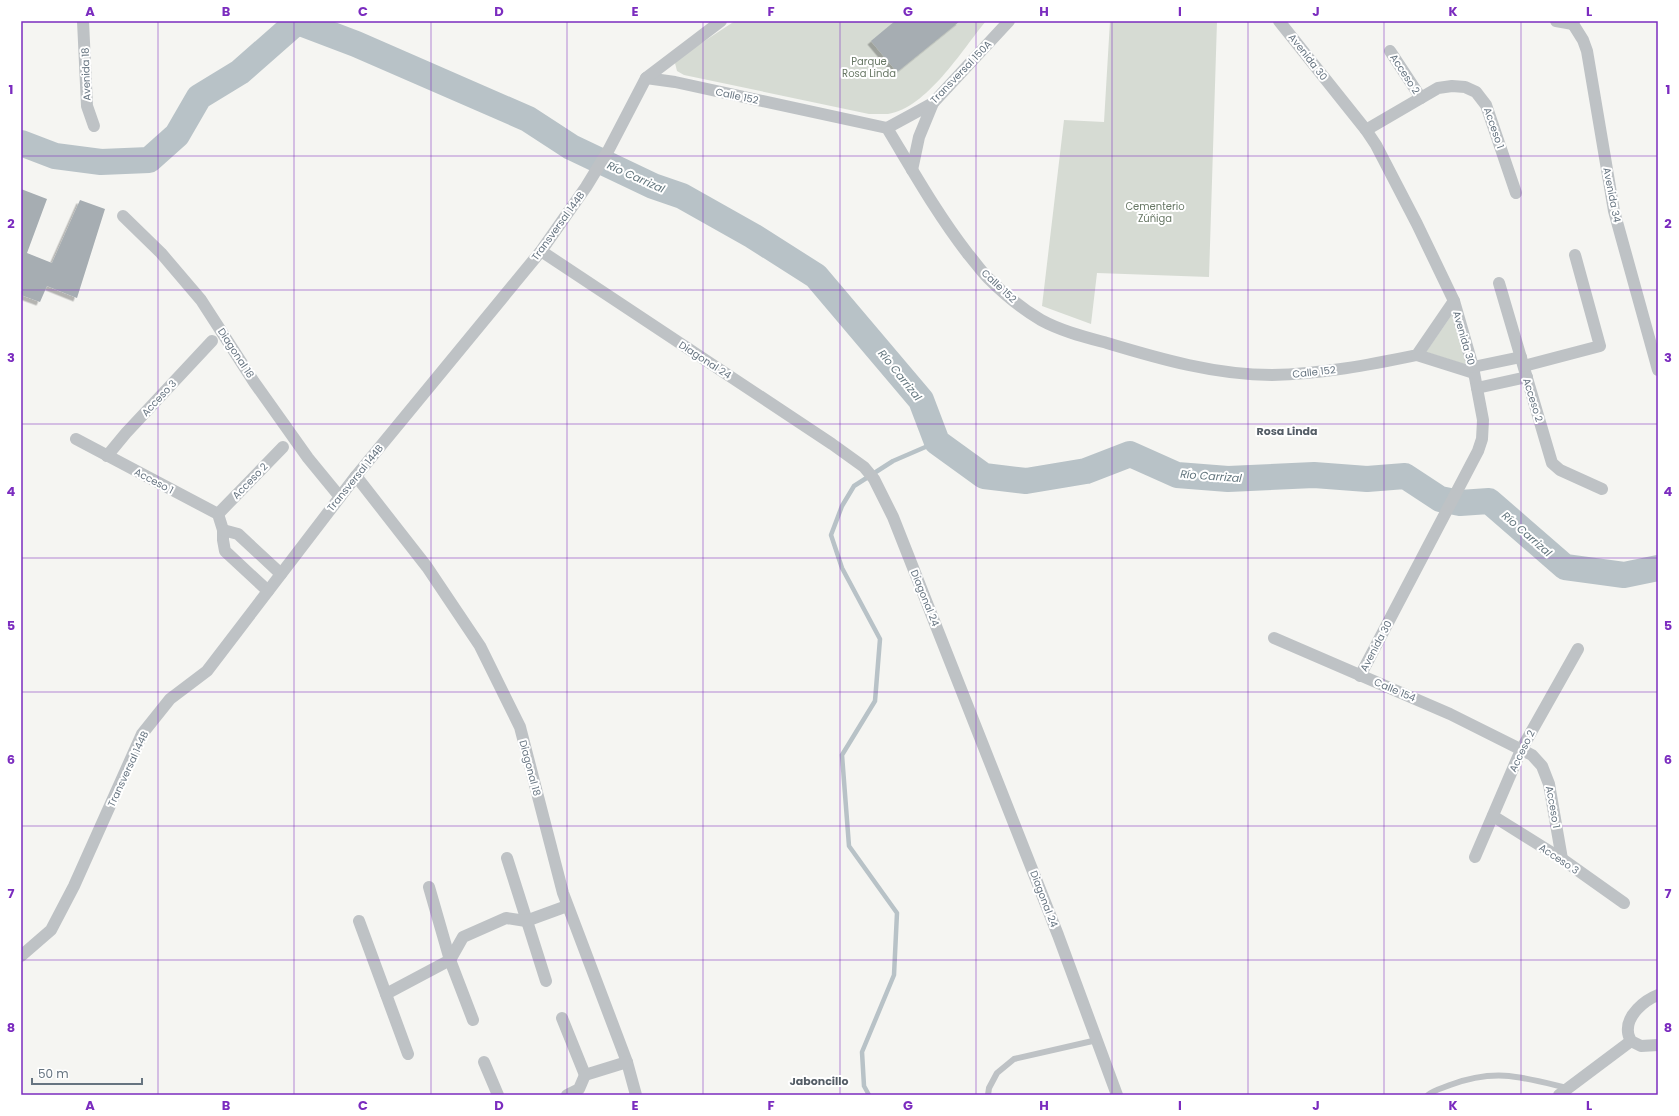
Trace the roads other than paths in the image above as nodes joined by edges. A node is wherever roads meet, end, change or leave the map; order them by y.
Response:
1 (83, 21) edge
2 (721, 21) edge
3 (1009, 21) edge
4 (1279, 21) edge
5 (1556, 21) edge
6 (1574, 23) edge
7 (1390, 51) dead end
8 (646, 78) junction
9 (1421, 98) junction
10 (932, 102) junction
11 (94, 126) dead end
12 (887, 128) junction
13 (1366, 130) junction
14 (912, 170) junction
15 (1516, 193) dead end
16 (124, 216) dead end
17 (541, 252) junction
18 (1575, 255) dead end
19 (1499, 283) dead end
20 (1454, 301) junction
21 (212, 341) dead end
22 (1417, 356) junction
23 (1524, 367) junction
24 (1474, 370) junction
25 (1658, 370) edge
26 (1477, 388) junction
27 (76, 440) dead end
28 (283, 448) dead end
29 (107, 456) junction
30 (356, 476) junction
31 (1602, 489) dead end
32 (340, 497) junction
33 (218, 514) junction
34 (223, 530) junction
35 (281, 574) junction
36 (268, 591) junction
37 (1274, 638) dead end
38 (1578, 649) dead end
39 (1360, 676) junction
40 (1450, 714) joint
41 (1521, 750) junction
42 (1493, 816) junction
43 (1474, 857) dead end
44 (507, 858) dead end
45 (1562, 859) junction
46 (429, 887) dead end
47 (1624, 903) dead end
48 (568, 906) junction
49 (359, 921) dead end
50 (526, 921) junction
51 (21, 956) edge
52 (450, 960) junction
53 (546, 981) dead end
54 (386, 994) junction
55 (1658, 995) edge
56 (562, 1018) dead end
57 (473, 1020) dead end
58 (1097, 1040) junction
59 (1631, 1041) junction
60 (1658, 1045) edge
61 (408, 1054) dead end
62 (484, 1062) dead end
63 (628, 1062) junction
64 (585, 1075) junction
65 (580, 1092) edge
66 (1563, 1092) edge
67 (498, 1095) edge
68 (567, 1095) edge
69 (636, 1095) edge
70 (988, 1095) edge
71 (1117, 1095) edge
72 (1428, 1095) edge

1 - 11 street, Avenida 18
2 - 8 street, Transversal 144B
3 - 10 street, Transversal 150A
4 - 13 street, Avenida 30
5 - 6 street
6 - 25 street, Avenida 34
7 - 9 street, Acceso 2
8 - 12 street, Calle 152
8 - 17 street, Transversal 144B
9 - 13 street, Acceso 1
9 - 15 street, Acceso 1
10 - 12 street, Transversal 150A
10 - 14 street
12 - 14 street, Calle 152
13 - 20 street, Avenida 30
14 - 22 street, Calle 152
16 - 32 street, Diagonal 18
17 - 30 street, Transversal 144B
17 - 58 street, Diagonal 24
18 - 23 street
19 - 23 street, Acceso 2
20 - 22 street
20 - 24 street, Avenida 30
21 - 29 street, Acceso 3
22 - 24 street, Calle 152
23 - 24 street
23 - 26 street
23 - 31 street, Acceso 2
24 - 26 street, Avenida 30
26 - 39 street, Avenida 30
27 - 29 street, Acceso 1
28 - 33 street, Acceso 2
29 - 33 street, Acceso 1
30 - 32 street, Transversal 144B
30 - 48 street, Diagonal 18
32 - 35 street, Transversal 144B
33 - 34 street
34 - 35 street
34 - 36 street
35 - 36 street, Transversal 144B
36 - 51 street, Transversal 144B
37 - 39 street, Calle 154
38 - 41 street, Acceso 2
39 - 40 street, Calle 154
40 - 41 street, Acceso 1
41 - 42 street, Acceso 2
41 - 45 street, Acceso 1
42 - 43 street, Acceso 2
42 - 45 street, Acceso 3
44 - 50 street
45 - 47 street, Acceso 3
46 - 52 street
48 - 50 street
48 - 63 street, Diagonal 18
49 - 54 street
50 - 52 street
50 - 53 street
52 - 54 street
52 - 57 street
54 - 61 street
55 - 59 street
56 - 64 street
58 - 70 lane
58 - 71 street, Diagonal 24
59 - 60 street
59 - 66 street
62 - 67 street
63 - 64 street
63 - 69 street, Diagonal 18
64 - 65 street
65 - 68 street
66 - 72 lane

